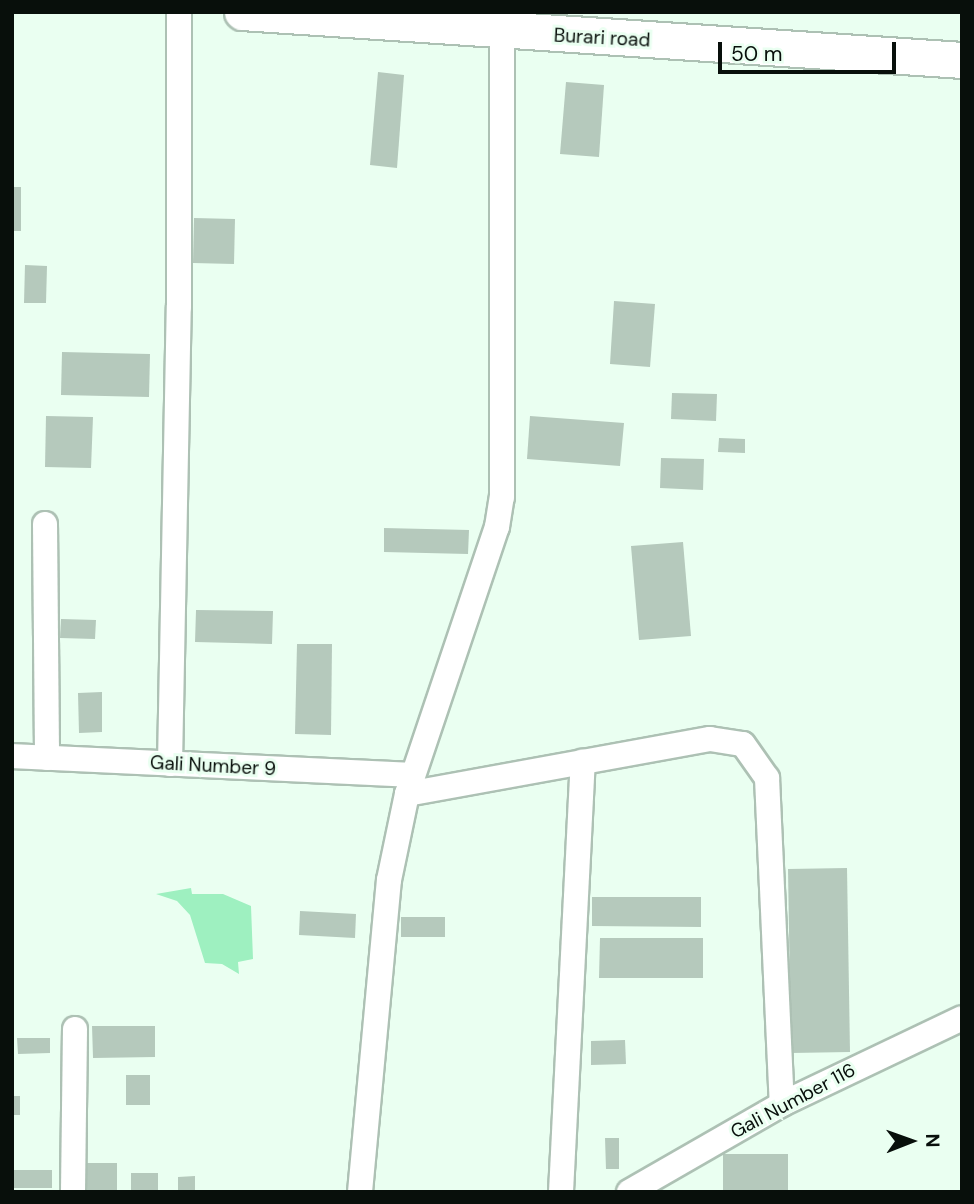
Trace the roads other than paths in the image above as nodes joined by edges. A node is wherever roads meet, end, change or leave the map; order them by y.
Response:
1 (179, 12) edge
2 (242, 12) edge
3 (584, 12) edge
4 (502, 22) edge
5 (962, 41) edge
6 (962, 61) edge
7 (46, 524) dead end
8 (12, 756) edge
9 (47, 758) junction
10 (583, 762) junction
11 (170, 764) junction
12 (410, 784) junction
13 (962, 1018) edge
14 (75, 1029) dead end
15 (782, 1104) junction
16 (73, 1192) edge
17 (360, 1192) edge
18 (561, 1192) edge
19 (629, 1192) edge

1 - 11 street
2 - 4 main road, Burari road
3 - 5 main road, Burari road
4 - 6 main road, Burari road
4 - 12 street
7 - 9 street
8 - 9 street, Gali Number 9
9 - 11 street, Gali Number 9
10 - 12 street, Gali Number 9
10 - 15 street, Gali Number 9
10 - 18 street
11 - 12 street, Gali Number 9
12 - 17 street
13 - 15 street, Gali Number 116
14 - 16 street
15 - 19 street, Gali Number 116

